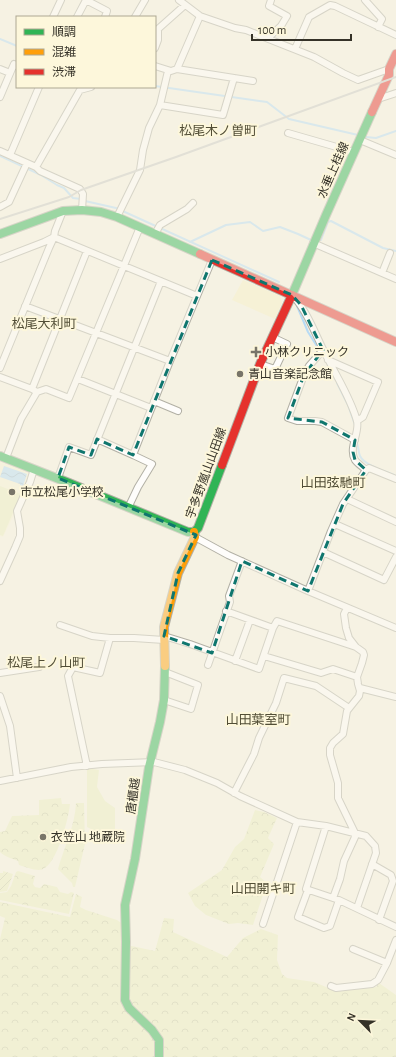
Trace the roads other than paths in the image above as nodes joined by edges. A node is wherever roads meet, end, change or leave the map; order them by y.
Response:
1 (61, 0) edge
2 (86, 0) edge
3 (145, 0) edge
4 (179, 0) edge
5 (271, 0) edge
6 (365, 0) edge
7 (185, 5) junction
8 (53, 16) edge
9 (78, 16) edge
10 (105, 16) edge
11 (136, 16) edge
12 (200, 16) junction
13 (378, 27) junction
14 (396, 35) edge
15 (268, 38) junction
16 (156, 45) edge
17 (294, 49) junction
18 (396, 54) edge
19 (16, 65) edge
20 (156, 66) edge
21 (0, 69) edge
22 (389, 69) junction
23 (177, 70) junction
24 (168, 71) junction
25 (10, 74) junction
26 (234, 78) junction
27 (253, 80) dead end
28 (39, 88) edge
29 (80, 88) edge
30 (396, 93) edge
31 (0, 97) edge
32 (378, 99) junction
33 (160, 105) junction
34 (288, 133) dead end
35 (360, 140) junction
36 (0, 151) edge
37 (354, 152) junction
38 (10, 155) junction
39 (396, 155) edge
40 (27, 163) junction
41 (36, 166) junction
42 (193, 203) dead end
43 (0, 207) edge
44 (82, 210) junction
45 (63, 211) junction
46 (119, 212) junction
47 (140, 227) junction
48 (0, 234) edge
49 (155, 234) junction
50 (54, 237) junction
51 (313, 244) junction
52 (87, 251) junction
53 (390, 253) dead end
54 (0, 259) edge
55 (212, 260) junction
56 (123, 266) junction
57 (382, 273) junction
58 (396, 279) edge
59 (160, 281) junction
60 (292, 295) junction
61 (197, 296) junction
62 (25, 306) junction
63 (59, 320) junction
64 (95, 333) junction
65 (272, 337) junction
66 (396, 341) edge
67 (134, 348) junction
68 (323, 350) junction
69 (328, 360) junction
70 (170, 361) junction
71 (260, 364) junction
72 (0, 368) edge
73 (0, 377) edge
74 (78, 379) junction
75 (35, 390) junction
76 (115, 394) junction
77 (154, 401) junction
78 (151, 408) junction
79 (178, 411) dead end
80 (357, 421) junction
81 (97, 439) junction
82 (355, 440) junction
83 (133, 455) junction
84 (3, 457) edge
85 (34, 469) junction
86 (366, 470) junction
87 (58, 478) junction
88 (396, 479) edge
89 (347, 500) junction
90 (128, 508) junction
91 (396, 522) edge
92 (335, 524) junction
93 (194, 535) junction
94 (396, 551) edge
95 (323, 552) junction
96 (396, 557) edge
97 (242, 561) junction
98 (0, 581) edge
99 (308, 591) junction
100 (347, 608) junction
101 (226, 611) junction
102 (250, 620) junction
103 (60, 625) dead end
104 (273, 628) junction
105 (396, 628) edge
106 (110, 638) junction
107 (164, 638) junction
108 (356, 647) junction
109 (212, 653) junction
110 (264, 656) junction
111 (235, 661) junction
112 (208, 665) dead end
113 (39, 667) dead end
114 (166, 672) junction
115 (0, 673) edge
116 (357, 677) junction
117 (360, 688) junction
118 (0, 696) edge
119 (396, 697) edge
120 (164, 700) junction
121 (2, 708) edge
122 (349, 708) junction
123 (150, 762) junction
124 (87, 766) junction
125 (17, 778) junction
126 (0, 781) edge
127 (234, 793) junction
128 (297, 822) junction
129 (326, 826) junction
130 (355, 833) junction
131 (372, 864) junction
132 (308, 890) junction
133 (336, 899) junction
134 (357, 908) junction
135 (379, 920) junction
136 (263, 924) dead end
137 (396, 927) edge
138 (396, 940) edge
139 (353, 949) dead end
140 (393, 955) edge
141 (387, 963) junction
142 (331, 986) dead end
143 (159, 1057) edge

1 - 8 street
2 - 9 street
2 - 10 street
3 - 11 street
4 - 7 street
5 - 15 street
6 - 13 street
7 - 12 street
7 - 16 street
12 - 15 street
12 - 23 street
13 - 14 street
13 - 17 street
15 - 17 street
17 - 22 street
18 - 22 main road, 水垂上桂線
19 - 25 street
20 - 24 street
21 - 25 street
22 - 32 main road, 水垂上桂線
23 - 24 street
23 - 26 street
24 - 33 street
25 - 31 street
26 - 27 street
26 - 33 street
28 - 38 street
29 - 41 street
30 - 32 street
32 - 35 main road, 水垂上桂線
33 - 46 street
34 - 37 street
35 - 37 main road, 水垂上桂線
35 - 39 street
36 - 38 street
37 - 51 main road, 水垂上桂線
38 - 40 street
40 - 41 street
40 - 43 street
41 - 44 street
42 - 49 street
44 - 45 main road
44 - 46 main road
45 - 48 main road
45 - 50 street
46 - 47 main road
47 - 49 main road
47 - 56 street
49 - 55 main road
50 - 52 street
50 - 54 street
50 - 62 street
51 - 57 street
51 - 60 main road, 水垂上桂線
52 - 56 street
52 - 63 street
53 - 57 street
55 - 60 main road
55 - 61 street
56 - 59 street
56 - 64 street
57 - 58 street
59 - 61 street
59 - 67 street
60 - 65 main road, 宇多野嵐山山田線
60 - 66 main road
60 - 68 street
61 - 70 street
62 - 63 street
62 - 72 street
63 - 64 street
63 - 75 street
64 - 67 street
64 - 74 street
65 - 71 main road, 宇多野嵐山山田線
65 - 71 street
67 - 70 street
67 - 76 street
68 - 69 street
68 - 82 street
69 - 80 street
69 - 80 street
70 - 77 street
71 - 93 main road, 宇多野嵐山山田線
73 - 75 street
74 - 75 street
74 - 76 street
75 - 84 street
76 - 78 street
76 - 81 street
77 - 78 street
77 - 79 street
78 - 83 street
80 - 82 street
81 - 83 street
81 - 87 street
82 - 86 street
83 - 90 street
84 - 85 main road, 宇多野嵐山山田線
85 - 87 main road, 宇多野嵐山山田線
85 - 98 street
86 - 88 street
86 - 89 street
87 - 90 main road, 宇多野嵐山山田線
89 - 91 street
89 - 92 street
90 - 93 main road, 宇多野嵐山山田線
92 - 94 street
92 - 95 street
93 - 97 street
93 - 107 main road, 唐櫃越
95 - 96 street
95 - 99 street
97 - 99 street
97 - 101 street
99 - 100 street
100 - 105 street
100 - 108 street
101 - 102 street
101 - 109 street
102 - 104 street
102 - 111 street
103 - 106 street
104 - 108 street
104 - 110 street
106 - 107 street
106 - 124 street
107 - 109 street
107 - 114 main road, 唐櫃越
108 - 116 street
109 - 111 street
109 - 112 street
110 - 111 street
110 - 116 street
113 - 115 street
114 - 120 main road, 唐櫃越
114 - 120 street
116 - 117 street
117 - 119 street
117 - 122 street
118 - 121 street
120 - 123 main road, 唐櫃越
121 - 125 street
122 - 127 street
122 - 130 street
123 - 124 street
123 - 127 street
123 - 143 main road, 唐櫃越
124 - 125 street
125 - 126 street
127 - 128 street
128 - 129 street
128 - 136 street
129 - 130 street
129 - 132 street
130 - 131 street
130 - 133 street
131 - 134 street
131 - 135 street
132 - 133 street
132 - 133 street
133 - 134 street
134 - 135 street
135 - 137 street
138 - 140 street
139 - 141 street
140 - 141 street
141 - 142 street

